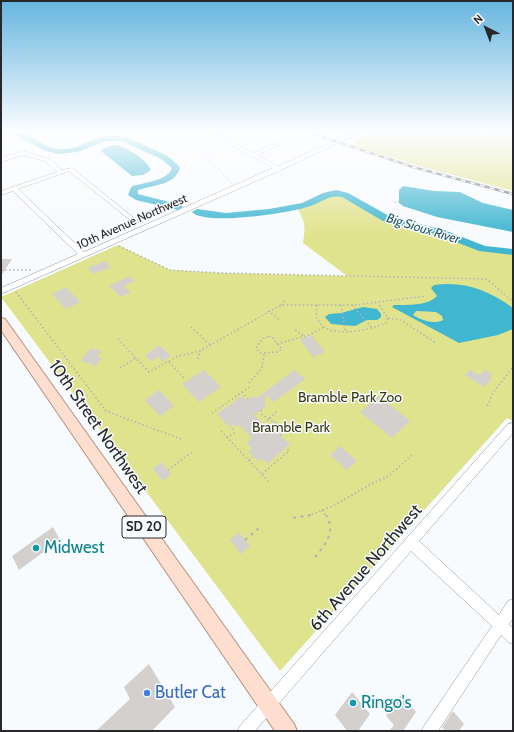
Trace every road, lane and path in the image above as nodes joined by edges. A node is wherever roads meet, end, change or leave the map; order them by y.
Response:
1 (54, 166) edge
2 (215, 166) edge
3 (274, 166) edge
4 (285, 166) edge
5 (279, 169) junction
6 (61, 172) junction
7 (239, 187) junction
8 (14, 188) junction
9 (1, 193) edge
10 (394, 202) dead end
11 (408, 202) dead end
12 (136, 222) dead end
13 (118, 245) dead end
14 (83, 255) junction
15 (1, 270) edge
16 (44, 272) junction
17 (15, 290) dead end
18 (1, 291) edge
19 (426, 296) dead end
20 (286, 299) dead end
21 (513, 302) edge
22 (378, 303) junction
23 (280, 305) junction
24 (317, 305) junction
25 (341, 305) junction
26 (352, 305) junction
27 (268, 311) junction
28 (388, 318) junction
29 (281, 321) dead end
30 (1, 322) edge
31 (191, 327) dead end
32 (324, 327) junction
33 (372, 328) junction
34 (295, 330) dead end
35 (346, 331) junction
36 (304, 336) junction
37 (118, 339) dead end
38 (436, 343) dead end
39 (278, 344) junction
40 (210, 345) junction
41 (200, 351) junction
42 (264, 354) junction
43 (136, 358) junction
44 (198, 359) dead end
45 (169, 362) junction
46 (513, 367) edge
47 (120, 368) dead end
48 (184, 378) dead end
49 (249, 383) dead end
50 (251, 386) dead end
51 (242, 392) junction
52 (248, 399) dead end
53 (487, 406) dead end
54 (261, 410) dead end
55 (277, 411) dead end
56 (212, 413) dead end
57 (270, 418) junction
58 (264, 424) dead end
59 (231, 426) dead end
60 (291, 426) dead end
61 (513, 428) edge
62 (221, 431) dead end
63 (283, 432) junction
64 (280, 435) dead end
65 (227, 438) junction
66 (181, 439) dead end
67 (286, 448) dead end
68 (192, 452) dead end
69 (413, 454) dead end
70 (253, 457) dead end
71 (249, 460) junction
72 (168, 470) dead end
73 (262, 474) junction
74 (270, 483) dead end
75 (322, 510) junction
76 (293, 518) dead end
77 (260, 527) dead end
78 (245, 540) dead end
79 (411, 542) junction
80 (315, 557) dead end
81 (513, 606) edge
82 (500, 625) junction
83 (513, 637) edge
84 (268, 705) junction
85 (245, 731) edge
86 (287, 731) edge
87 (429, 731) edge

1 - 6 street
2 - 7 path
3 - 5 street
4 - 5 street, 10th Avenue Northwest
5 - 7 street, 10th Avenue Northwest
6 - 8 street
6 - 12 street
7 - 14 street, 10th Avenue Northwest
8 - 9 street
8 - 14 street
10 - 11 path
13 - 21 path
14 - 16 street, 10th Avenue Northwest
15 - 16 path
16 - 18 street, 10th Avenue Northwest
17 - 66 path
19 - 22 path
20 - 23 path
22 - 26 path
22 - 28 path
23 - 24 path
23 - 27 path
24 - 25 path
24 - 32 path
25 - 26 path
25 - 35 path
26 - 33 path
27 - 29 path
27 - 40 path
28 - 33 path
28 - 38 path
30 - 84 main road, 10th Street Northwest / SD 20
31 - 40 path
32 - 35 path
32 - 36 path
33 - 35 path
34 - 36 path
36 - 39 path
37 - 43 path
39 - 42 path
39 - 42 path
40 - 41 path
41 - 44 path
41 - 45 path
42 - 49 path
43 - 45 path
43 - 47 path
45 - 48 path
46 - 53 path
50 - 51 path
51 - 52 path
51 - 56 path
54 - 57 path
55 - 57 path
57 - 58 path
57 - 63 path
59 - 65 path
60 - 63 path
61 - 79 street, 6th Avenue Northwest
62 - 65 path
63 - 64 path
65 - 71 path
67 - 73 path
68 - 72 path
69 - 75 path
70 - 71 path
71 - 73 path
73 - 74 path
75 - 76 path
75 - 80 path
77 - 78 path
79 - 82 street
79 - 84 street, 6th Avenue Northwest
81 - 82 street
82 - 83 street
82 - 87 street
84 - 85 street, 6th Avenue Northwest
84 - 86 main road, 10th Street Northwest / SD 20

